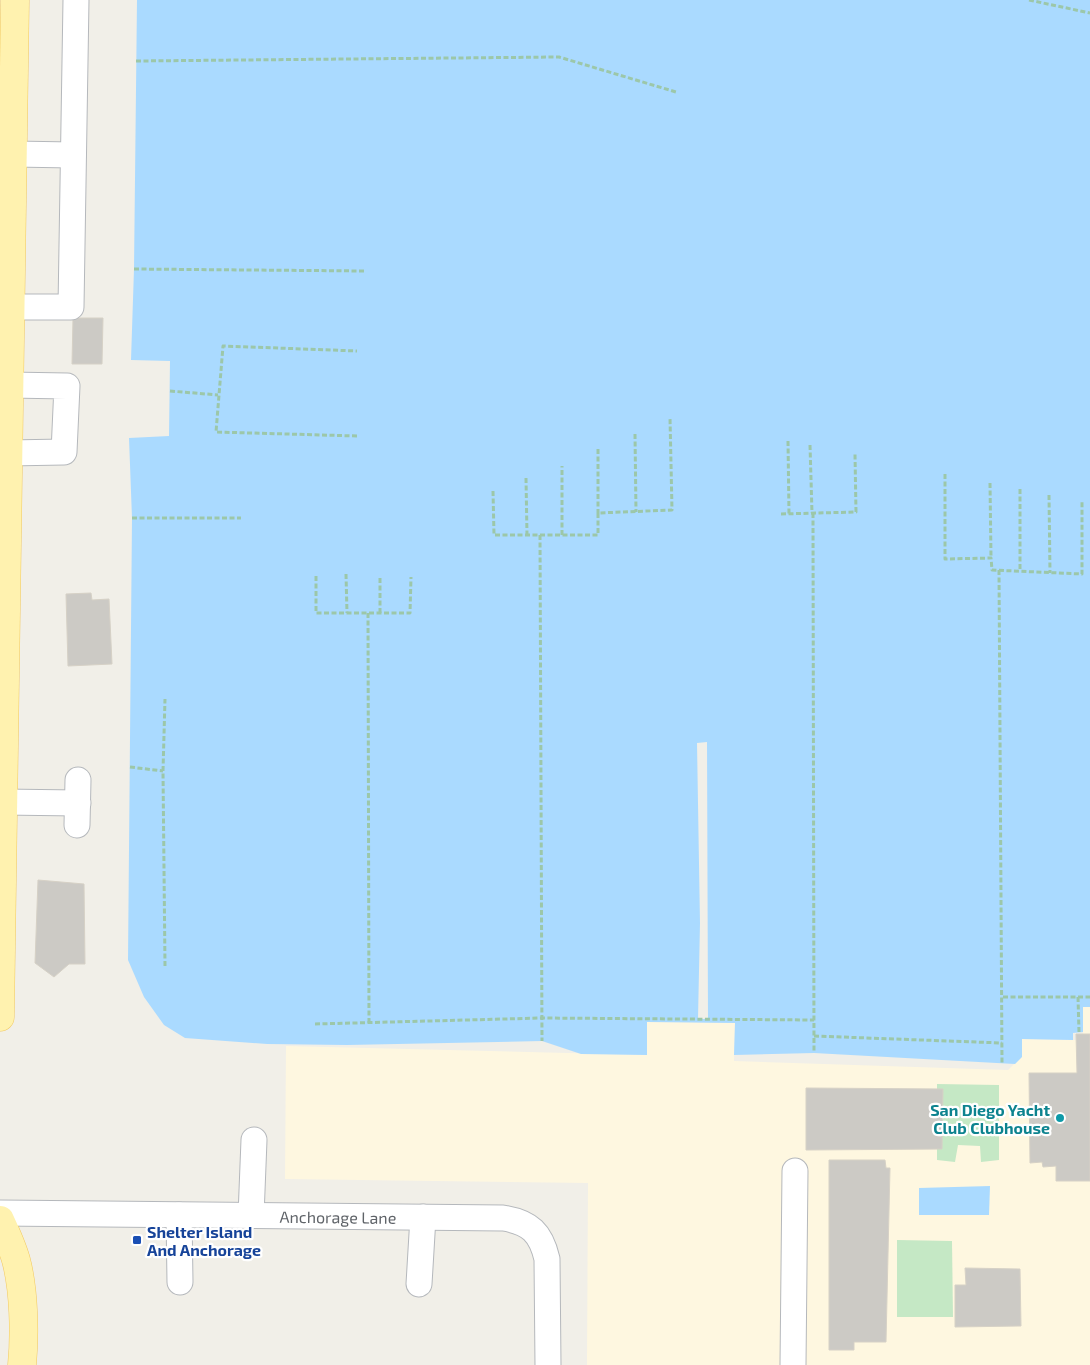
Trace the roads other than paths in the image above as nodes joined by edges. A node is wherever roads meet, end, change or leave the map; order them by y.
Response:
1 (15, 0) edge
2 (76, 0) edge
3 (13, 154) junction
4 (73, 155) junction
5 (10, 307) junction
6 (9, 385) junction
7 (8, 453) junction
8 (3, 645) edge
9 (2, 802) junction
10 (78, 803) dead end
11 (0, 982) edge
12 (0, 1016) edge
13 (254, 1140) dead end
14 (795, 1171) dead end
15 (0, 1213) edge
16 (179, 1215) junction
17 (251, 1216) junction
18 (423, 1217) junction
19 (0, 1220) edge
20 (180, 1282) dead end
21 (419, 1284) dead end
22 (22, 1365) edge
23 (548, 1365) edge
24 (793, 1365) edge

1 - 3 main road
2 - 4 street
3 - 4 street
3 - 5 main road
4 - 5 street
5 - 6 main road
6 - 7 main road
6 - 7 street
7 - 8 main road
8 - 9 main road
9 - 10 street
9 - 11 main road
11 - 12 main road
13 - 17 street
14 - 24 street
15 - 16 street, Anchorage Lane
16 - 17 street, Anchorage Lane
16 - 20 street
17 - 18 street, Anchorage Lane
18 - 21 street
18 - 23 street, Anchorage Lane
19 - 22 main road

